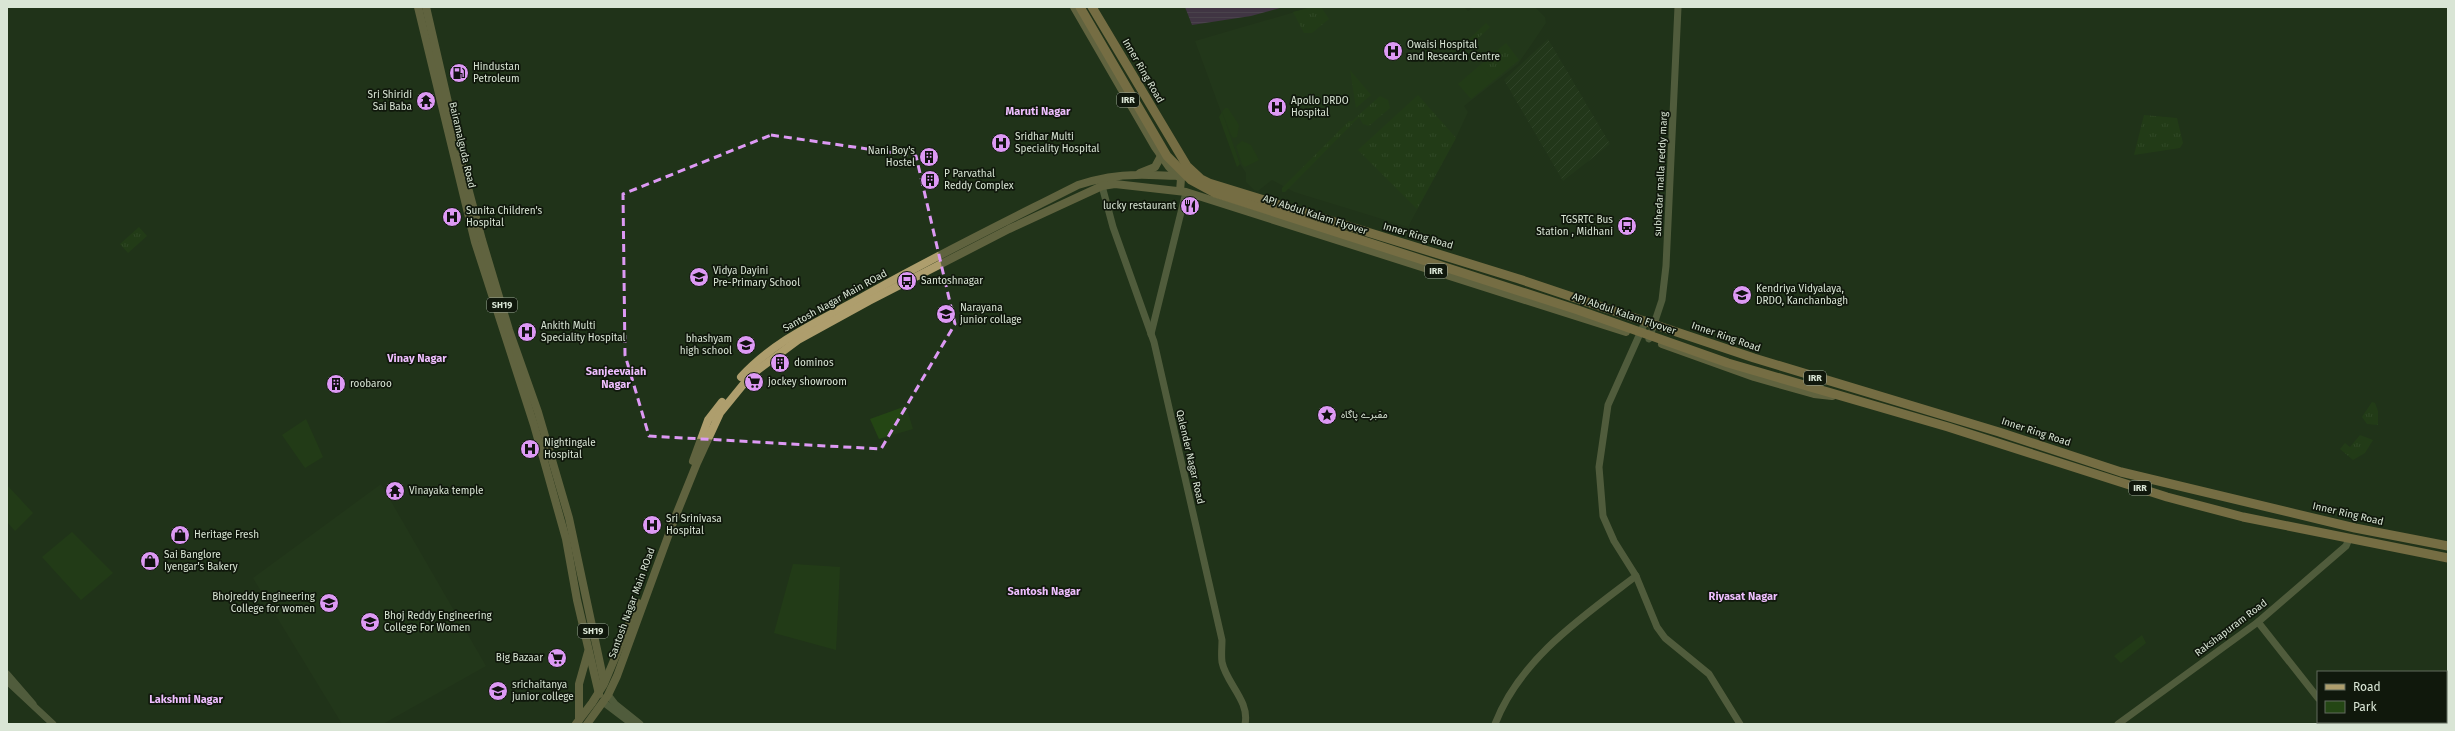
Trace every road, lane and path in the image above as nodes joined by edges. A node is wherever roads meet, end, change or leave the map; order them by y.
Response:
1 (418, 7) edge
2 (426, 7) edge
3 (1678, 7) edge
4 (1078, 8) edge
5 (1094, 9) edge
6 (1082, 20) junction
7 (1161, 156) junction
8 (1194, 173) junction
9 (1136, 175) junction
10 (1179, 176) junction
11 (1102, 186) junction
12 (1183, 192) junction
13 (1646, 320) junction
14 (1656, 324) junction
15 (1151, 334) junction
16 (1639, 336) junction
17 (1649, 340) junction
18 (1837, 396) junction
19 (570, 539) junction
20 (2350, 539) junction
21 (2448, 546) edge
22 (2448, 558) edge
23 (1636, 576) junction
24 (2258, 622) junction
25 (588, 651) junction
26 (7, 674) edge
27 (7, 681) edge
28 (604, 684) junction
29 (598, 693) junction
30 (2317, 697) edge
31 (606, 699) junction
32 (33, 704) junction
33 (592, 704) junction
34 (597, 711) junction
35 (577, 722) edge
36 (53, 724) edge
37 (587, 724) edge
38 (632, 724) edge
39 (640, 724) edge
40 (1245, 724) edge
41 (1495, 724) edge
42 (1740, 724) edge
43 (2118, 724) edge

1 - 19 main road, Bairamalguda Road / SH19
2 - 19 main road, Bairamalguda Road / SH19
3 - 14 street, subhedar malla reddy marg
4 - 6 main road, IRR
4 - 18 highway, APJ Abdul Kalam Flyover
5 - 6 highway
5 - 8 highway, Inner Ring Road / IRR
6 - 7 main road, IRR
7 - 9 main road
7 - 10 main road, IRR
8 - 10 main road, Santosh Nagar Main ROad
8 - 13 highway, Inner Ring Road / IRR
9 - 10 main road, Santosh Nagar Main ROad
9 - 28 main road, Santosh Nagar Main ROad
10 - 12 main road
11 - 12 main road, Santosh Nagar Main ROad
11 - 15 street
11 - 31 main road, Santosh Nagar Main ROad
12 - 15 street, Qalender Nagar Road
12 - 16 main road, IRR
13 - 14 highway, Inner Ring Road / IRR
13 - 16 street
14 - 17 street, subhedar malla reddy marg
14 - 21 highway, Inner Ring Road / IRR
15 - 40 street, Qalender Nagar Road
16 - 17 main road, IRR
16 - 23 street
17 - 18 main road, IRR
18 - 20 highway, IRR
19 - 25 main road, Bairamalguda Road / SH19
19 - 28 main road, Bairamalguda Road / SH19
20 - 22 highway, IRR
20 - 24 street, Rakshapuram Road
23 - 41 street
23 - 42 street
24 - 30 street
24 - 43 street, Rakshapuram Road
25 - 29 main road, Bairamalguda Road
25 - 35 main road, SH19
26 - 32 street
27 - 32 street
28 - 29 main road, Santosh Nagar Main ROad
28 - 31 main road, Bairamalguda Road / SH19
29 - 31 main road, Bairamalguda Road
29 - 33 main road, Santosh Nagar Main ROad
31 - 34 main road, Santosh Nagar Main ROad
31 - 38 street
31 - 39 street
32 - 36 street
33 - 34 main road
33 - 35 main road, Santosh Nagar Main ROad
34 - 37 main road, Santosh Nagar Main ROad

